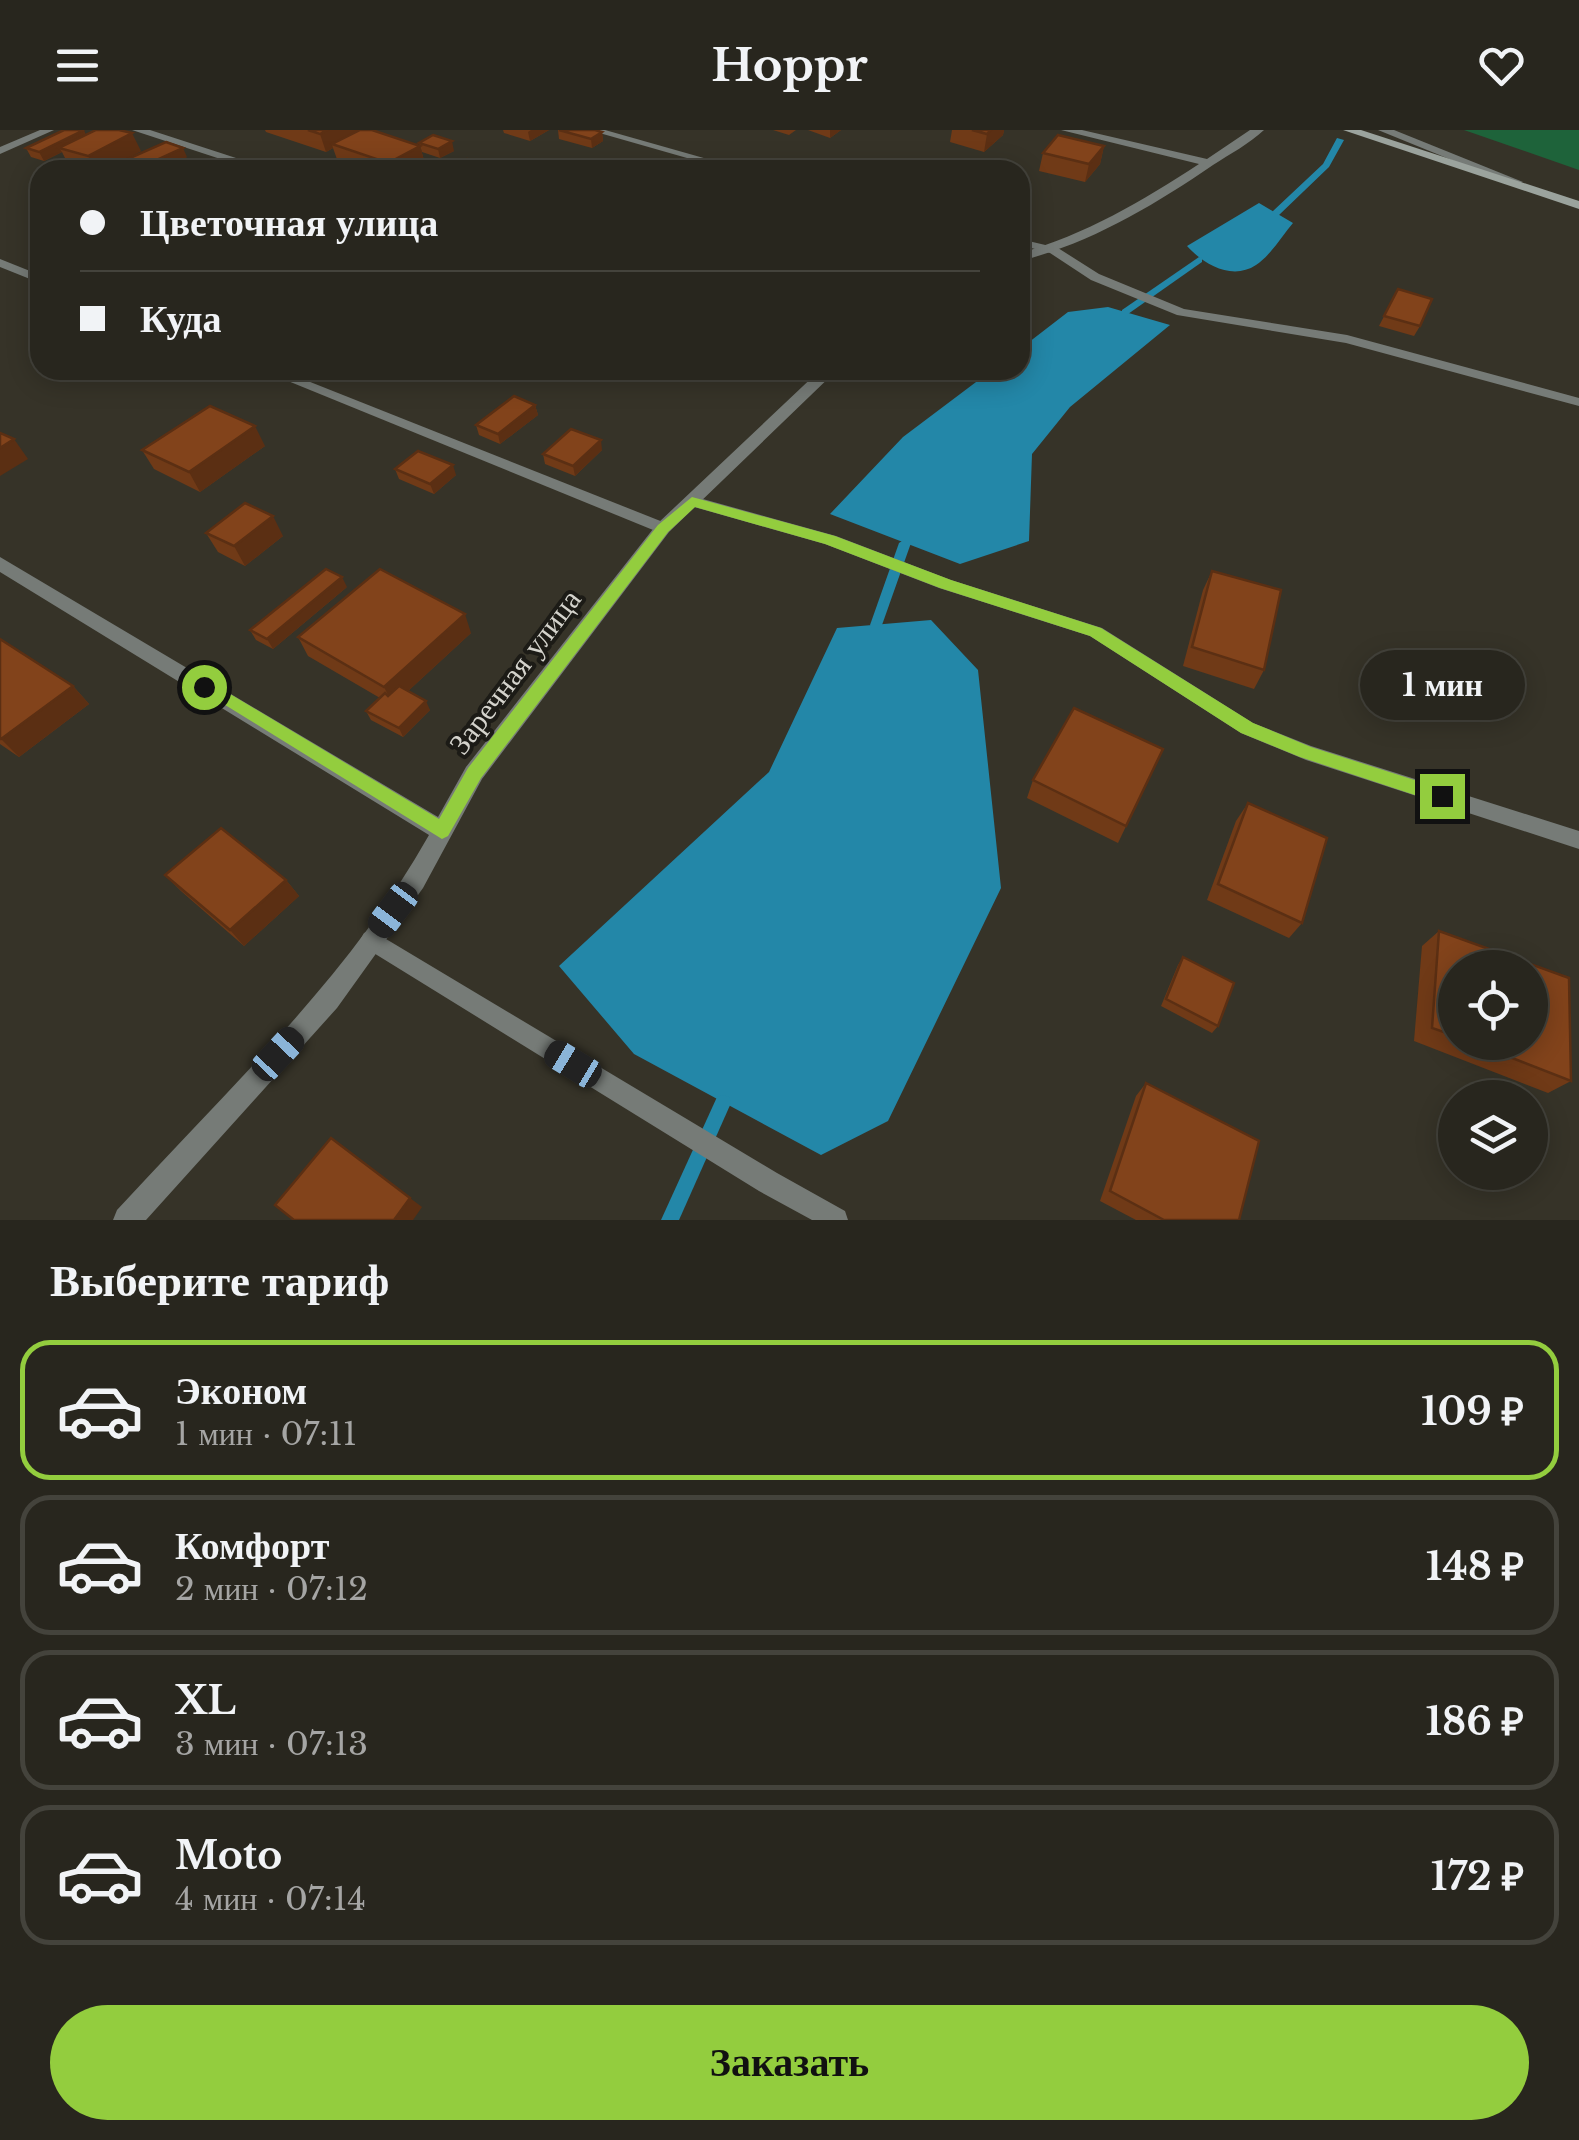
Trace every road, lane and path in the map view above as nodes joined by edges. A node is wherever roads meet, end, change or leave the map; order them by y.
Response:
1 (49, 130) edge
2 (138, 130) edge
3 (594, 130) edge
4 (1067, 130) edge
5 (1258, 130) edge
6 (1348, 130) edge
7 (1384, 130) edge
8 (0, 150) edge
9 (235, 160) edge
10 (704, 160) edge
11 (1208, 163) junction
12 (1551, 196) junction
13 (1579, 205) edge
14 (1030, 244) edge
15 (1054, 250) junction
16 (1030, 255) edge
17 (0, 263) edge
18 (30, 275) edge
19 (293, 380) edge
20 (818, 380) edge
21 (1579, 402) edge
22 (692, 501) junction
23 (663, 528) junction
24 (0, 563) edge
25 (442, 831) junction
26 (1579, 840) edge
27 (371, 940) junction
28 (127, 1220) edge
29 (836, 1220) edge

1 - 8 lane
2 - 9 street
3 - 10 lane
4 - 11 street
5 - 11 street
6 - 12 main road
7 - 12 street
11 - 15 street
12 - 13 main road
14 - 15 lane
15 - 16 street
15 - 21 lane
17 - 18 lane
19 - 23 lane
20 - 22 street, Заречная улица
22 - 23 street, Заречная улица
22 - 26 lane
23 - 25 street, Заречная улица
24 - 25 street
25 - 27 street, Заречная улица
27 - 28 street, Заречная улица
27 - 29 lane

